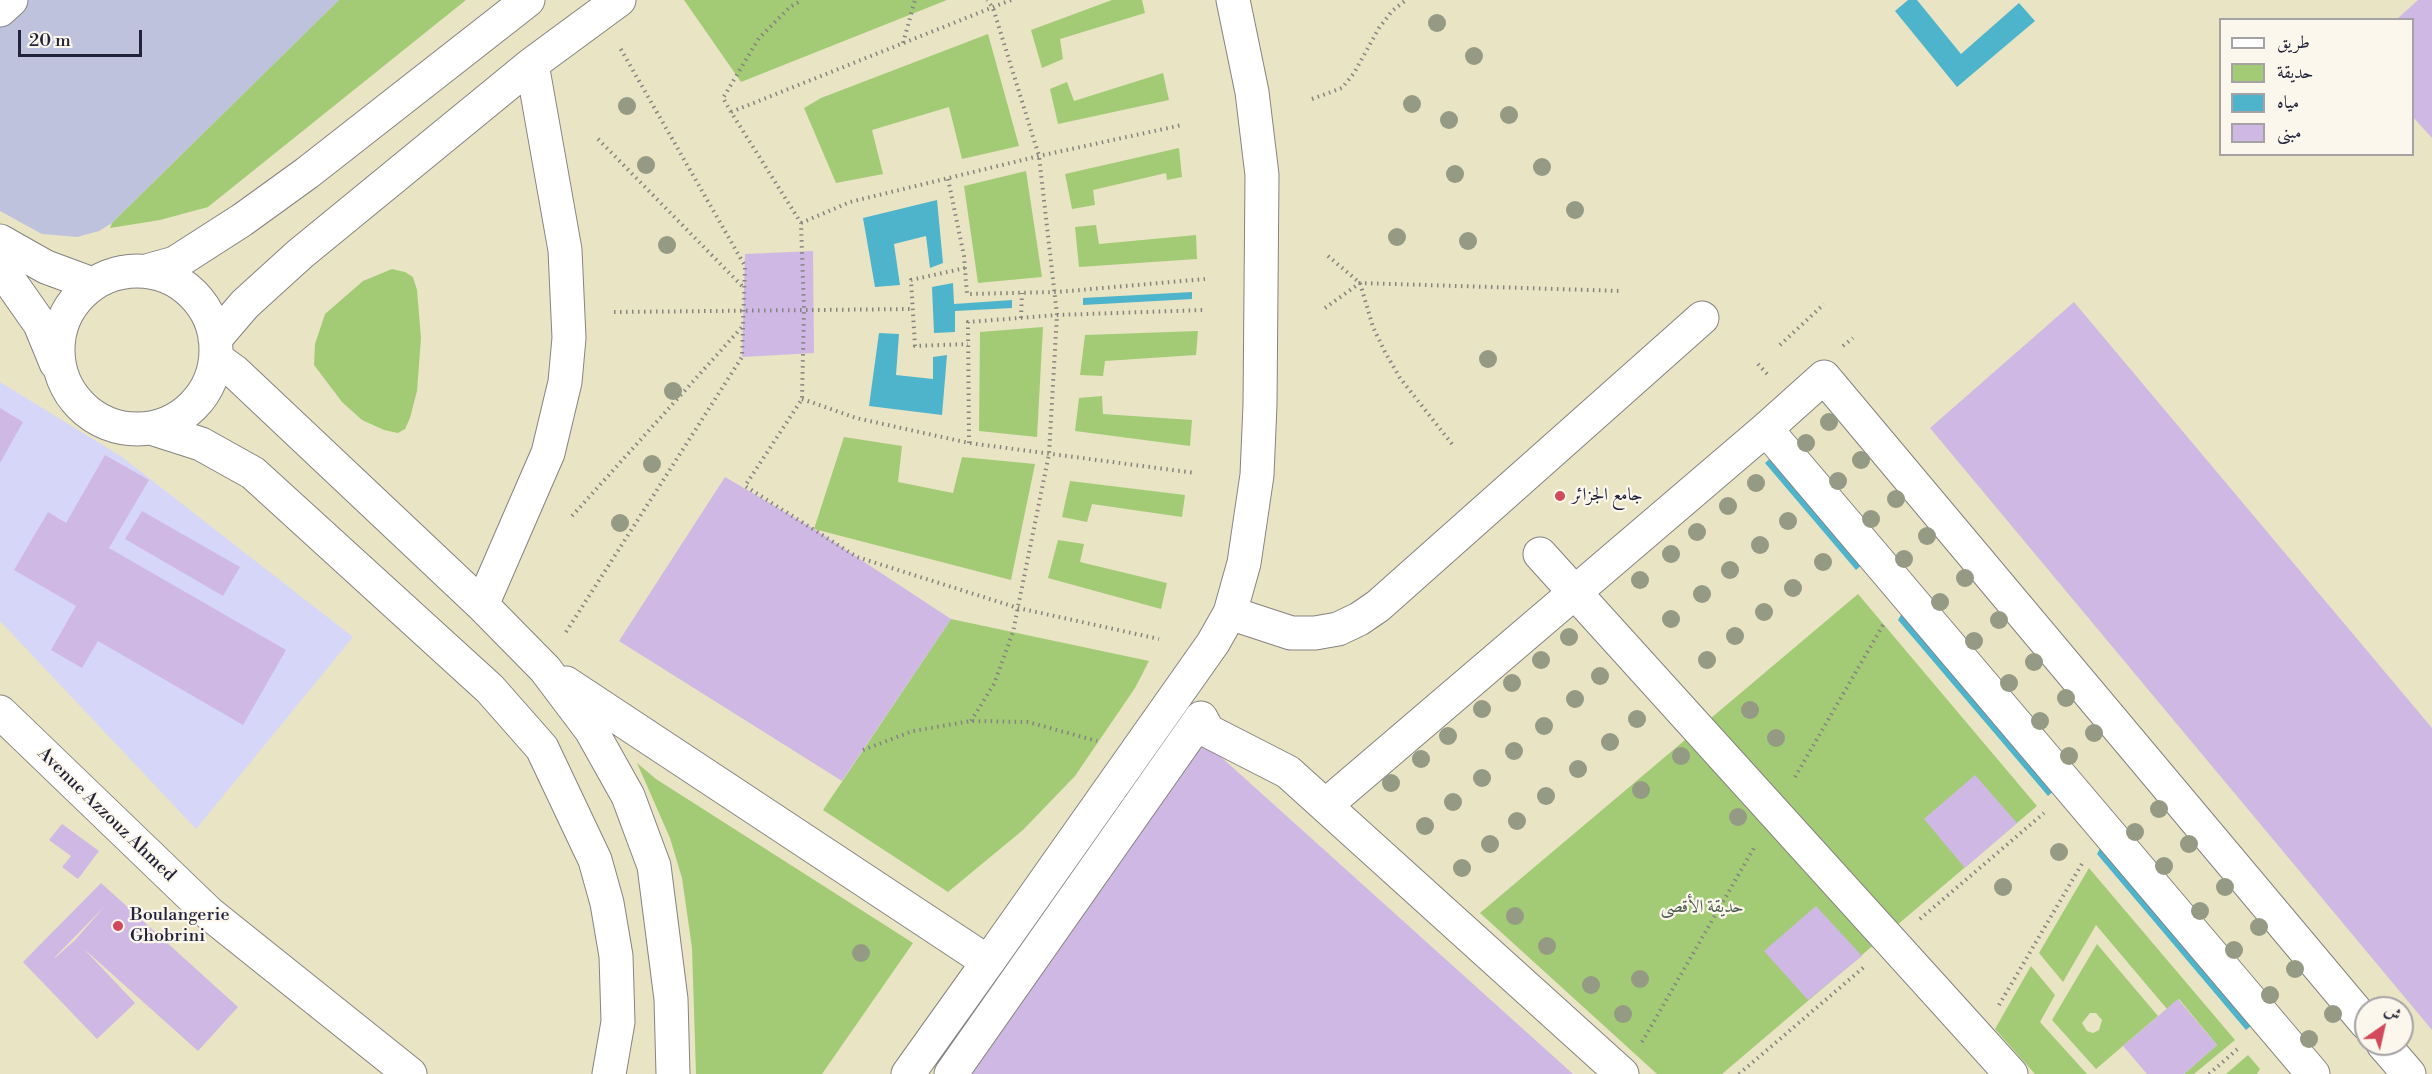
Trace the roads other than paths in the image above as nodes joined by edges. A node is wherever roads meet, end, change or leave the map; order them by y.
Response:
1 (11, 0) edge
2 (528, 0) edge
3 (619, 0) edge
4 (1233, 0) edge
5 (0, 10) edge
6 (532, 64) junction
7 (0, 241) edge
8 (0, 267) edge
9 (150, 270) junction
10 (92, 284) junction
11 (1702, 318) dead end
12 (216, 349) junction
13 (63, 380) junction
14 (151, 428) junction
15 (1766, 429) junction
16 (1540, 554) dead end
17 (1575, 592) junction
18 (482, 605) junction
19 (1230, 613) junction
20 (545, 669) junction
21 (0, 712) edge
22 (1326, 805) junction
23 (988, 962) junction
24 (2354, 1009) edge
25 (2394, 1056) edge
26 (410, 1074) edge
27 (609, 1074) edge
28 (673, 1074) edge
29 (908, 1074) edge
30 (951, 1074) edge
31 (1623, 1074) edge
32 (2011, 1074) edge
33 (2313, 1074) edge
34 (2409, 1074) edge

1 - 5 street
2 - 9 street
3 - 6 street
4 - 19 street
6 - 12 street
6 - 18 street
7 - 10 street
8 - 13 street
9 - 10 street
9 - 12 street
10 - 13 street
11 - 19 street
12 - 14 street
12 - 18 street
13 - 14 street
14 - 27 street
15 - 17 street
15 - 24 street
15 - 33 street
16 - 17 street
17 - 22 street
17 - 32 street
18 - 20 street
19 - 23 street
20 - 23 street
20 - 28 street
21 - 26 street, Avenue Azzouz Ahmed
22 - 30 street
22 - 31 street
23 - 29 street
25 - 34 street

